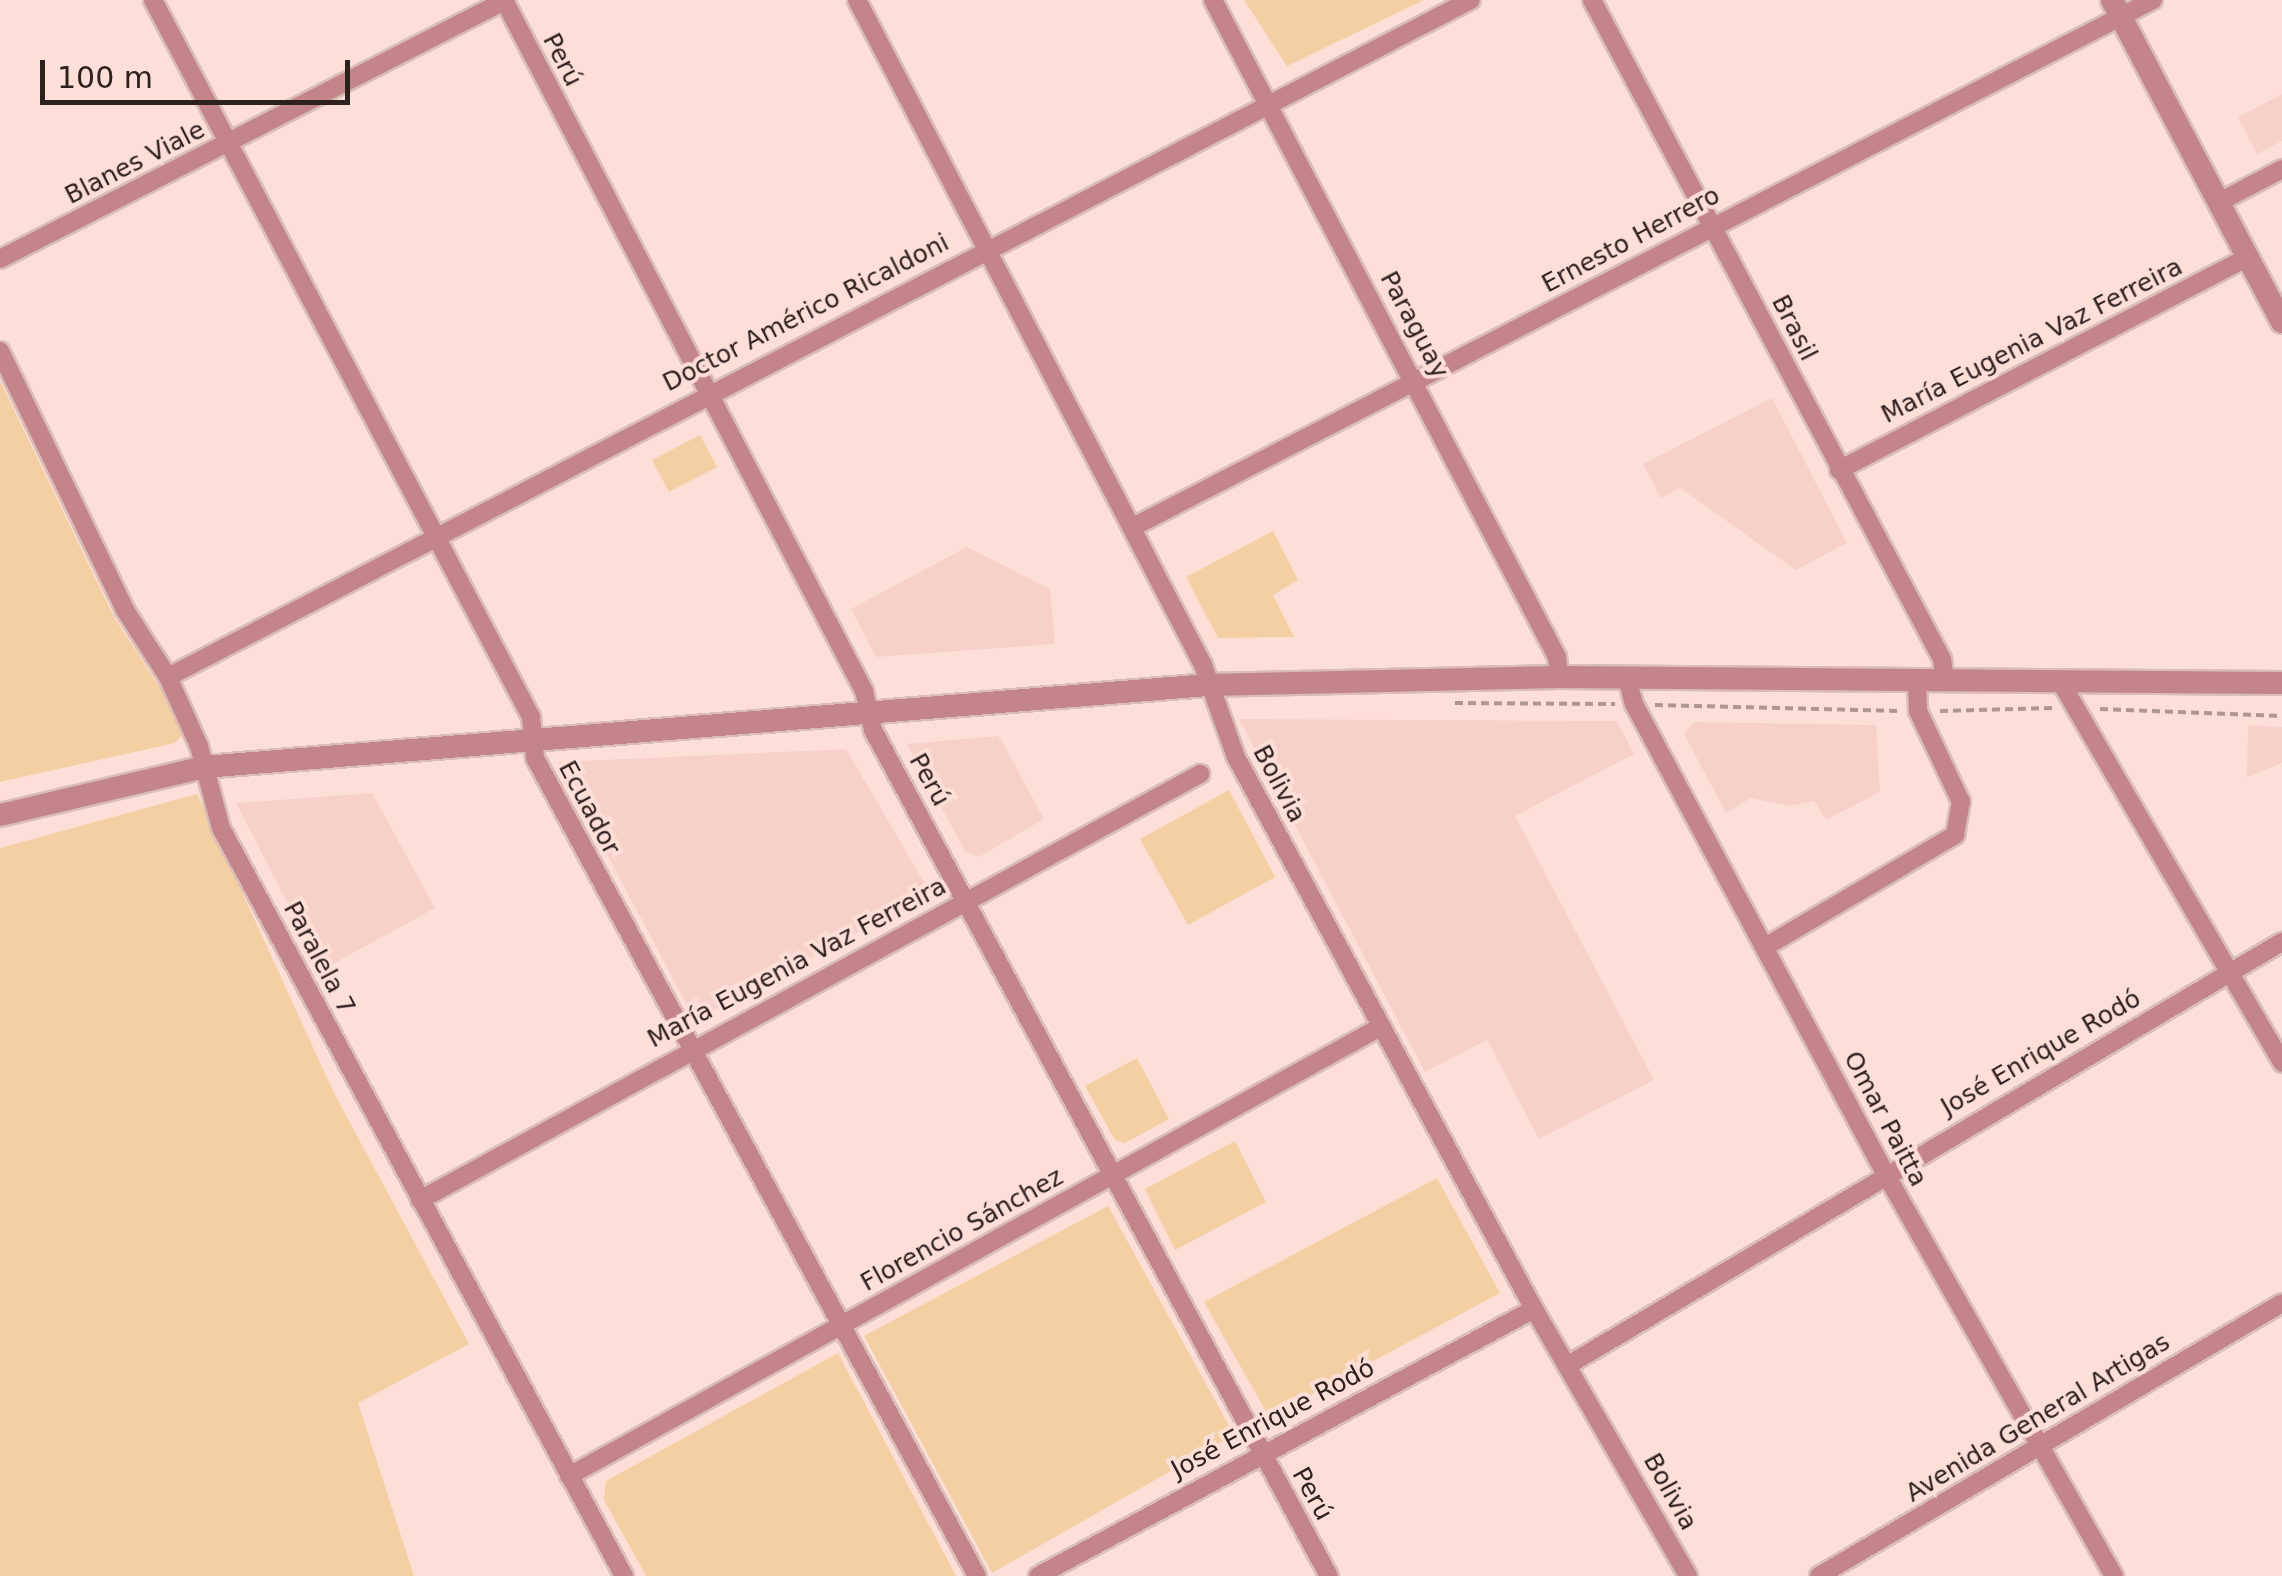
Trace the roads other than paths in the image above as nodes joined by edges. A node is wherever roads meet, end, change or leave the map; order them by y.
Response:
1 (153, 0) edge
2 (505, 0) edge
3 (857, 0) edge
4 (1214, 0) edge
5 (1471, 0) edge
6 (1592, 0) edge
7 (2153, 0) edge
8 (2116, 8) edge
9 (1266, 101) junction
10 (229, 142) junction
11 (2282, 169) edge
12 (2219, 202) junction
13 (1712, 225) junction
14 (987, 248) junction
15 (2248, 257) junction
16 (0, 260) edge
17 (2282, 322) edge
18 (0, 351) edge
19 (1417, 382) junction
20 (703, 393) junction
21 (1839, 470) junction
22 (1133, 527) junction
23 (433, 535) junction
24 (168, 676) junction
25 (1559, 678) junction
26 (1628, 678) junction
27 (1916, 680) junction
28 (1945, 681) junction
29 (2060, 681) junction
30 (2282, 682) edge
31 (1208, 685) junction
32 (869, 712) junction
33 (533, 738) junction
34 (204, 767) junction
35 (1200, 774) dead end
36 (0, 815) edge
37 (968, 901) junction
38 (2282, 942) edge
39 (1765, 946) junction
40 (2230, 973) junction
41 (1380, 1028) junction
42 (687, 1047) junction
43 (2282, 1063) edge
44 (1885, 1173) junction
45 (1113, 1175) junction
46 (420, 1200) junction
47 (2282, 1303) edge
48 (1534, 1310) junction
49 (843, 1324) junction
50 (1570, 1364) junction
51 (2040, 1447) junction
52 (1261, 1452) junction
53 (569, 1476) junction
54 (624, 1576) edge
55 (977, 1576) edge
56 (1038, 1576) edge
57 (1329, 1576) edge
58 (1688, 1576) edge
59 (1819, 1576) edge
60 (2114, 1576) edge

1 - 10 street, Ecuador
2 - 10 street, Blanes Viale
2 - 20 street, Perú
3 - 14 street, Bolivia
4 - 9 street, Paraguay
5 - 9 street, Doctor Américo Ricaldoni
6 - 13 street, Brasil
7 - 8 street, Ernesto Herrero
8 - 12 street
8 - 13 street, Ernesto Herrero
9 - 14 street, Doctor Américo Ricaldoni
9 - 19 street, Paraguay
10 - 16 street, Blanes Viale
10 - 23 street, Ecuador
11 - 12 street
12 - 15 street
13 - 19 street, Ernesto Herrero
13 - 21 street, Brasil
14 - 20 street, Doctor Américo Ricaldoni
14 - 22 street, Bolivia
15 - 17 street
15 - 21 street, María Eugenia Vaz Ferreira
18 - 24 street, Paralela 7
19 - 22 street, Ernesto Herrero
19 - 25 street, Paraguay
20 - 23 street, Doctor Américo Ricaldoni
20 - 32 street, Perú
21 - 28 street, Brasil
22 - 31 street, Bolivia
23 - 24 street, Doctor Américo Ricaldoni
23 - 33 street, Ecuador
24 - 34 street, Paralela 7
25 - 26 street
25 - 31 street
26 - 27 street
26 - 39 street, Omar Paitta
27 - 28 street
27 - 39 street
28 - 29 street
29 - 30 street
29 - 40 street
31 - 32 street
31 - 41 street, Bolivia
32 - 33 street
32 - 37 street, Perú
33 - 34 street
33 - 42 street, Ecuador
34 - 36 street
34 - 46 street, Paralela 7
35 - 37 street, María Eugenia Vaz Ferreira
37 - 42 street, María Eugenia Vaz Ferreira
37 - 45 street, Perú
38 - 40 street, José Enrique Rodó
39 - 44 street, Omar Paitta
40 - 43 street
40 - 44 street, José Enrique Rodó
41 - 45 street, Florencio Sánchez
41 - 48 street, Bolivia
42 - 46 street, María Eugenia Vaz Ferreira
42 - 49 street, Ecuador
44 - 50 street, José Enrique Rodó
44 - 51 street, Omar Paitta
45 - 49 street, Florencio Sánchez
45 - 52 street, Perú
46 - 53 street, Paralela 7
47 - 51 street, Avenida General Artigas
48 - 50 street, Bolivia
48 - 52 street, José Enrique Rodó
49 - 53 street, Florencio Sánchez
49 - 55 street, Ecuador
50 - 58 street, Bolivia
51 - 59 street, Avenida General Artigas
51 - 60 street, Omar Paitta
52 - 56 street, José Enrique Rodó
52 - 57 street, Perú
53 - 54 street, Paralela 7

